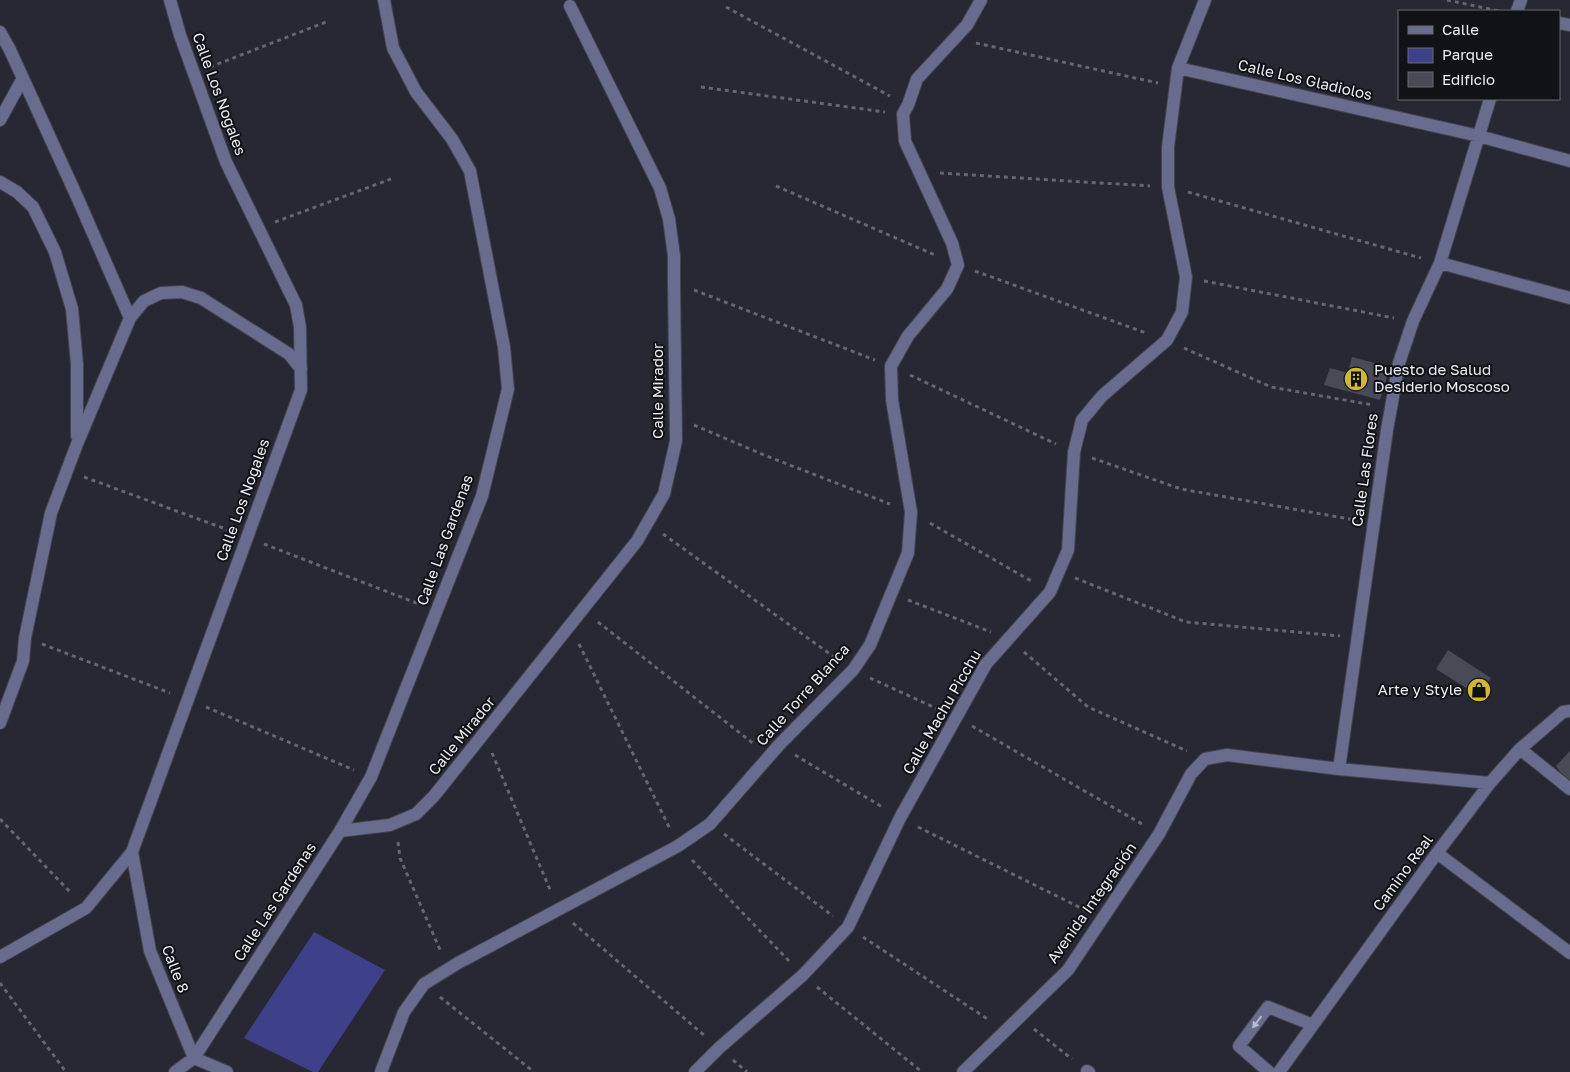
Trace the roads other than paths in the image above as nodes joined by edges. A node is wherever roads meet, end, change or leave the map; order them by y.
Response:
1 (170, 0) edge
2 (384, 0) edge
3 (981, 0) edge
4 (1204, 0) edge
5 (570, 6) dead end
6 (0, 32) edge
7 (1178, 68) junction
8 (23, 78) junction
9 (1490, 100) edge
10 (0, 120) edge
11 (1479, 136) junction
12 (1570, 161) edge
13 (0, 182) edge
14 (1440, 263) junction
15 (1570, 298) edge
16 (130, 318) junction
17 (301, 370) junction
18 (77, 444) junction
19 (1570, 711) edge
20 (0, 723) edge
21 (1520, 749) junction
22 (1339, 770) junction
23 (1490, 783) junction
24 (1570, 789) edge
25 (340, 831) junction
26 (132, 852) junction
27 (1437, 853) junction
28 (1570, 953) edge
29 (0, 957) edge
30 (1313, 1025) junction
31 (194, 1058) junction
32 (175, 1072) edge
33 (227, 1072) edge
34 (381, 1072) edge
35 (695, 1072) edge
36 (963, 1072) edge
37 (1269, 1072) edge
38 (1280, 1072) edge

1 - 17 street, Calle Los Nogales
2 - 25 street, Calle Las Gardenas
3 - 34 street, Calle Torre Blanca
4 - 7 street, Calle Machu Picchu
5 - 25 street, Calle Mirador
6 - 8 street
7 - 11 street, Calle Los Gladiolos
7 - 35 street, Calle Machu Picchu
8 - 10 street
8 - 16 street
9 - 11 street, Calle Las Flores
11 - 12 street, Calle Los Gladiolos
11 - 14 street, Calle Las Flores
13 - 18 street
14 - 15 street
14 - 22 street, Calle Las Flores
16 - 17 street
16 - 18 street
17 - 26 street, Calle Los Nogales
18 - 20 street
19 - 21 street, Camino Real
21 - 23 street, Camino Real
21 - 24 street
22 - 23 street
22 - 36 street, Avenida Integración
23 - 27 street, Camino Real
25 - 31 street, Calle Las Gardenas
26 - 29 street, Calle Los Nogales
26 - 31 street, Calle 8
27 - 28 street
27 - 30 street, Camino Real
30 -> 37 street
30 - 38 street, Camino Real
31 - 32 street
31 - 33 street

